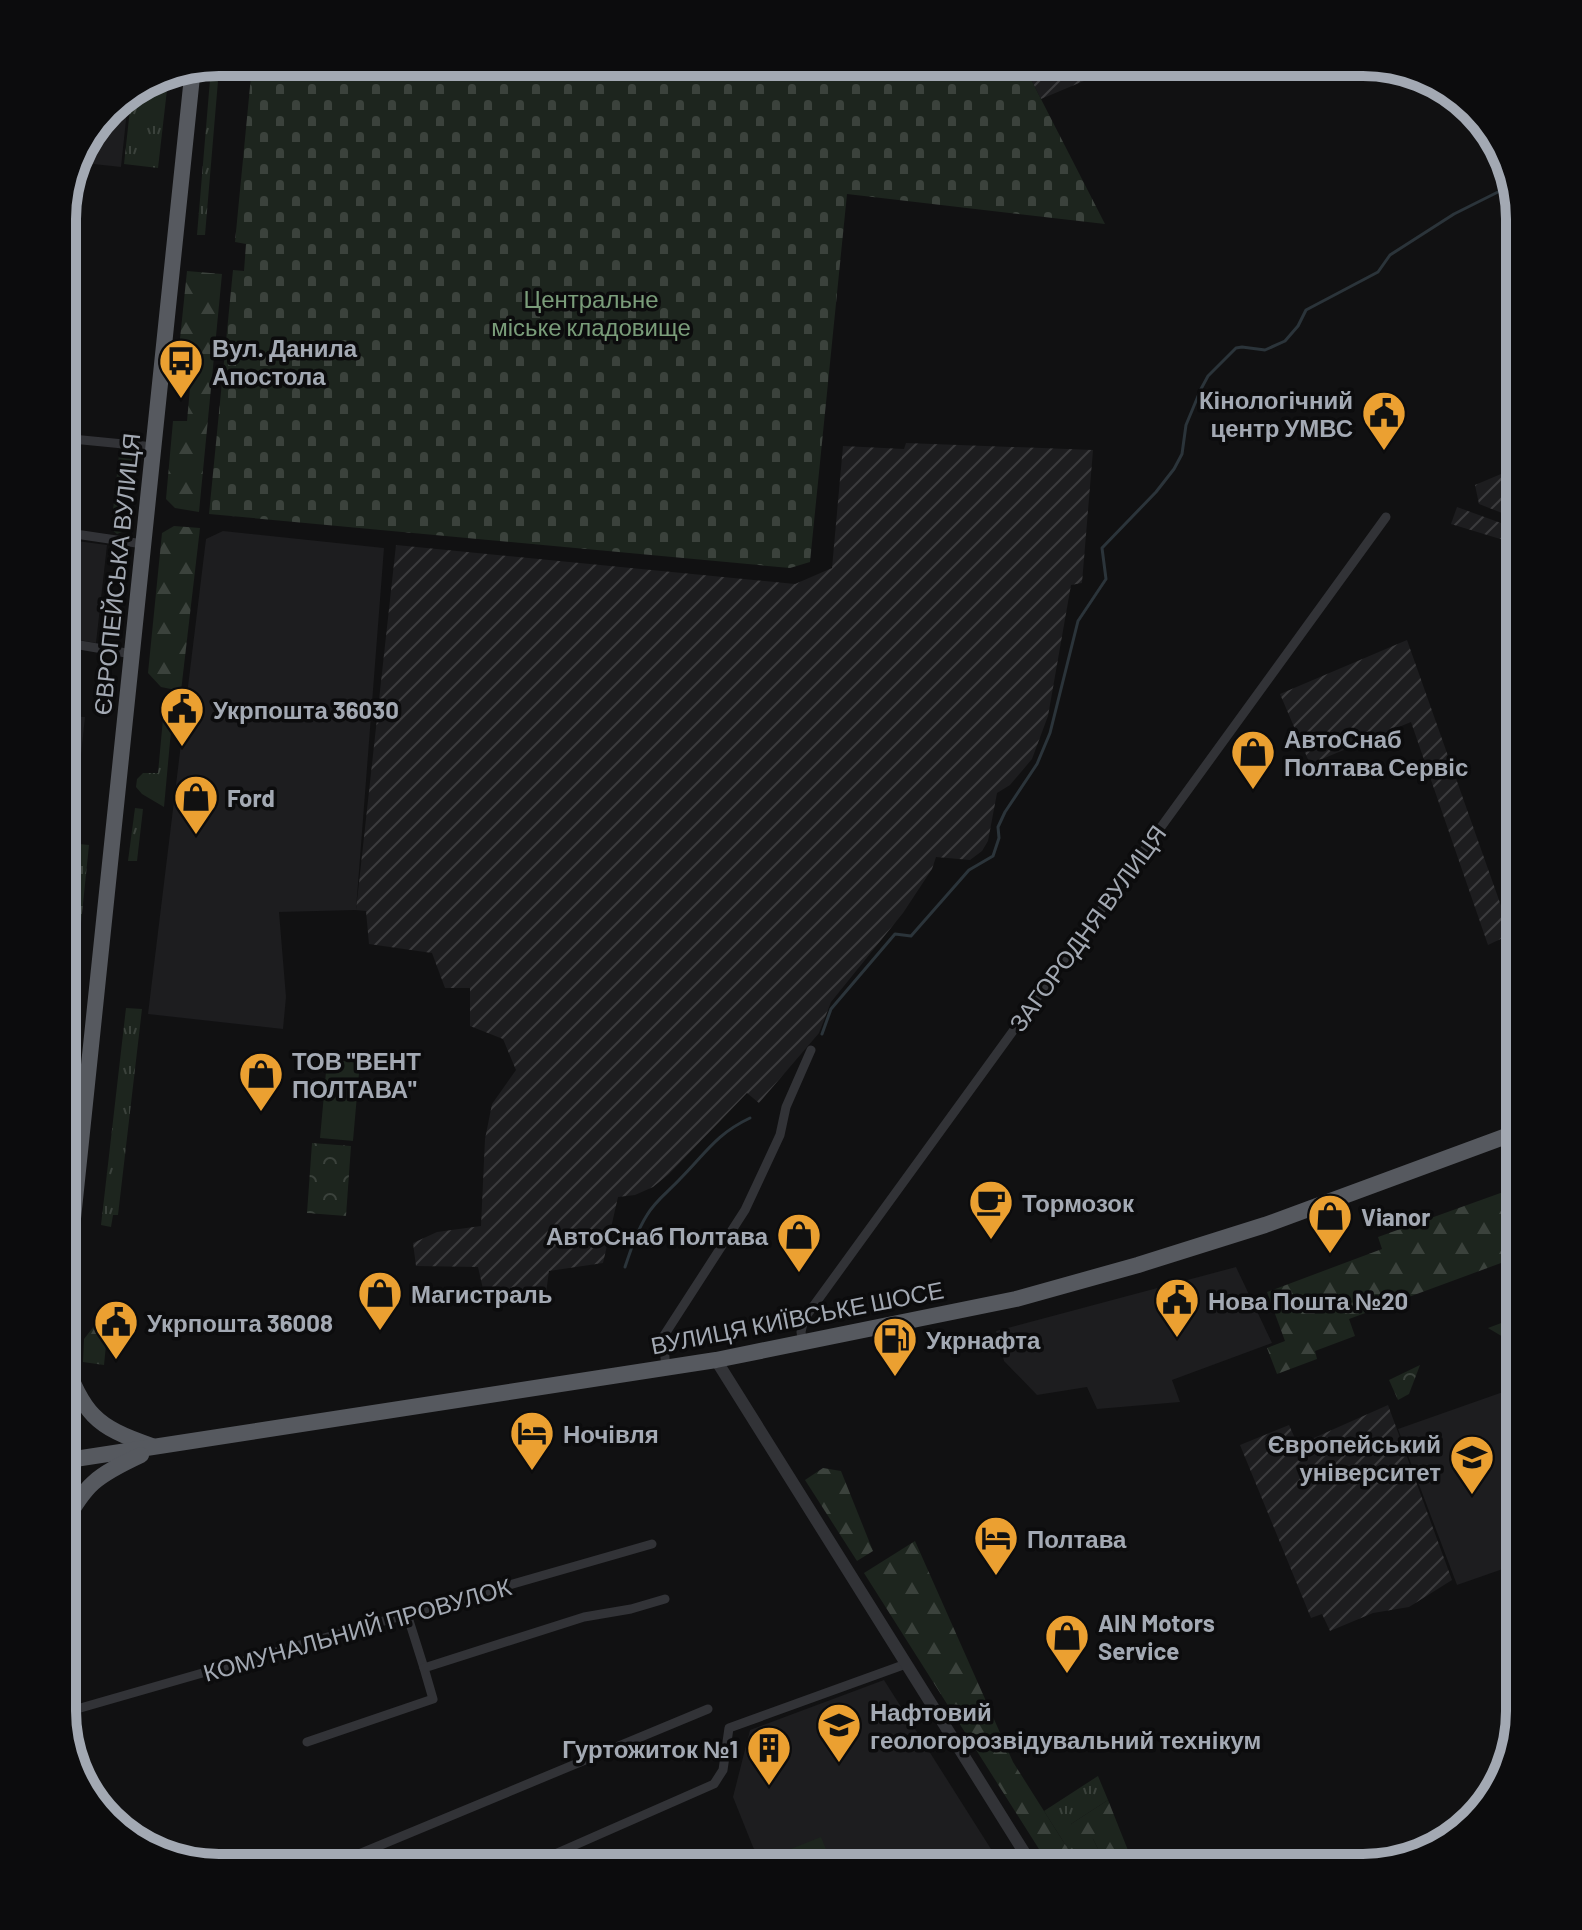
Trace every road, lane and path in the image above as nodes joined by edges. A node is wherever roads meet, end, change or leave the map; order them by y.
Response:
1 (192, 79) edge
2 (76, 439) edge
3 (154, 447) junction
4 (1386, 517) dead end
5 (76, 534) edge
6 (143, 544) junction
7 (76, 644) edge
8 (132, 654) junction
9 (811, 1050) dead end
10 (76, 1135) edge
11 (1506, 1136) edge
12 (803, 1344) junction
13 (716, 1360) junction
14 (666, 1368) junction
15 (76, 1390) edge
16 (157, 1448) junction
17 (76, 1459) edge
18 (76, 1502) edge
19 (652, 1544) dead end
20 (665, 1599) dead end
21 (407, 1614) junction
22 (906, 1664) junction
23 (424, 1668) junction
24 (76, 1709) edge
25 (708, 1709) dead end
26 (307, 1742) dead end
27 (359, 1854) edge
28 (555, 1854) edge
29 (1025, 1854) edge

1 - 3 highway, ЄВРОПЕЙСЬКА ВУЛИЦЯ
2 - 3 street
3 - 6 highway, ЄВРОПЕЙСЬКА ВУЛИЦЯ
4 - 12 street, ЗАГОРОДНЯ ВУЛИЦЯ
5 - 6 street
6 - 8 highway, ЄВРОПЕЙСЬКА ВУЛИЦЯ
7 - 8 street
8 - 10 highway, ЄВРОПЕЙСЬКА ВУЛИЦЯ
9 - 14 street
11 - 12 highway, ВУЛИЦЯ КИЇВСЬКЕ ШОСЕ
12 - 13 highway, ВУЛИЦЯ КИЇВСЬКЕ ШОСЕ
13 - 14 highway, ВУЛИЦЯ КИЇВСЬКЕ ШОСЕ
13 - 22 street
14 - 16 highway, ВУЛИЦЯ КИЇВСЬКЕ ШОСЕ
15 - 16 highway
16 - 17 highway, ВУЛИЦЯ КИЇВСЬКЕ ШОСЕ
16 - 18 highway
19 - 21 street, КОМУНАЛЬНИЙ ПРОВУЛОК
20 - 23 street
21 - 23 street
21 - 24 street, КОМУНАЛЬНИЙ ПРОВУЛОК
22 - 28 street
22 - 29 street
23 - 26 street
25 - 27 street

